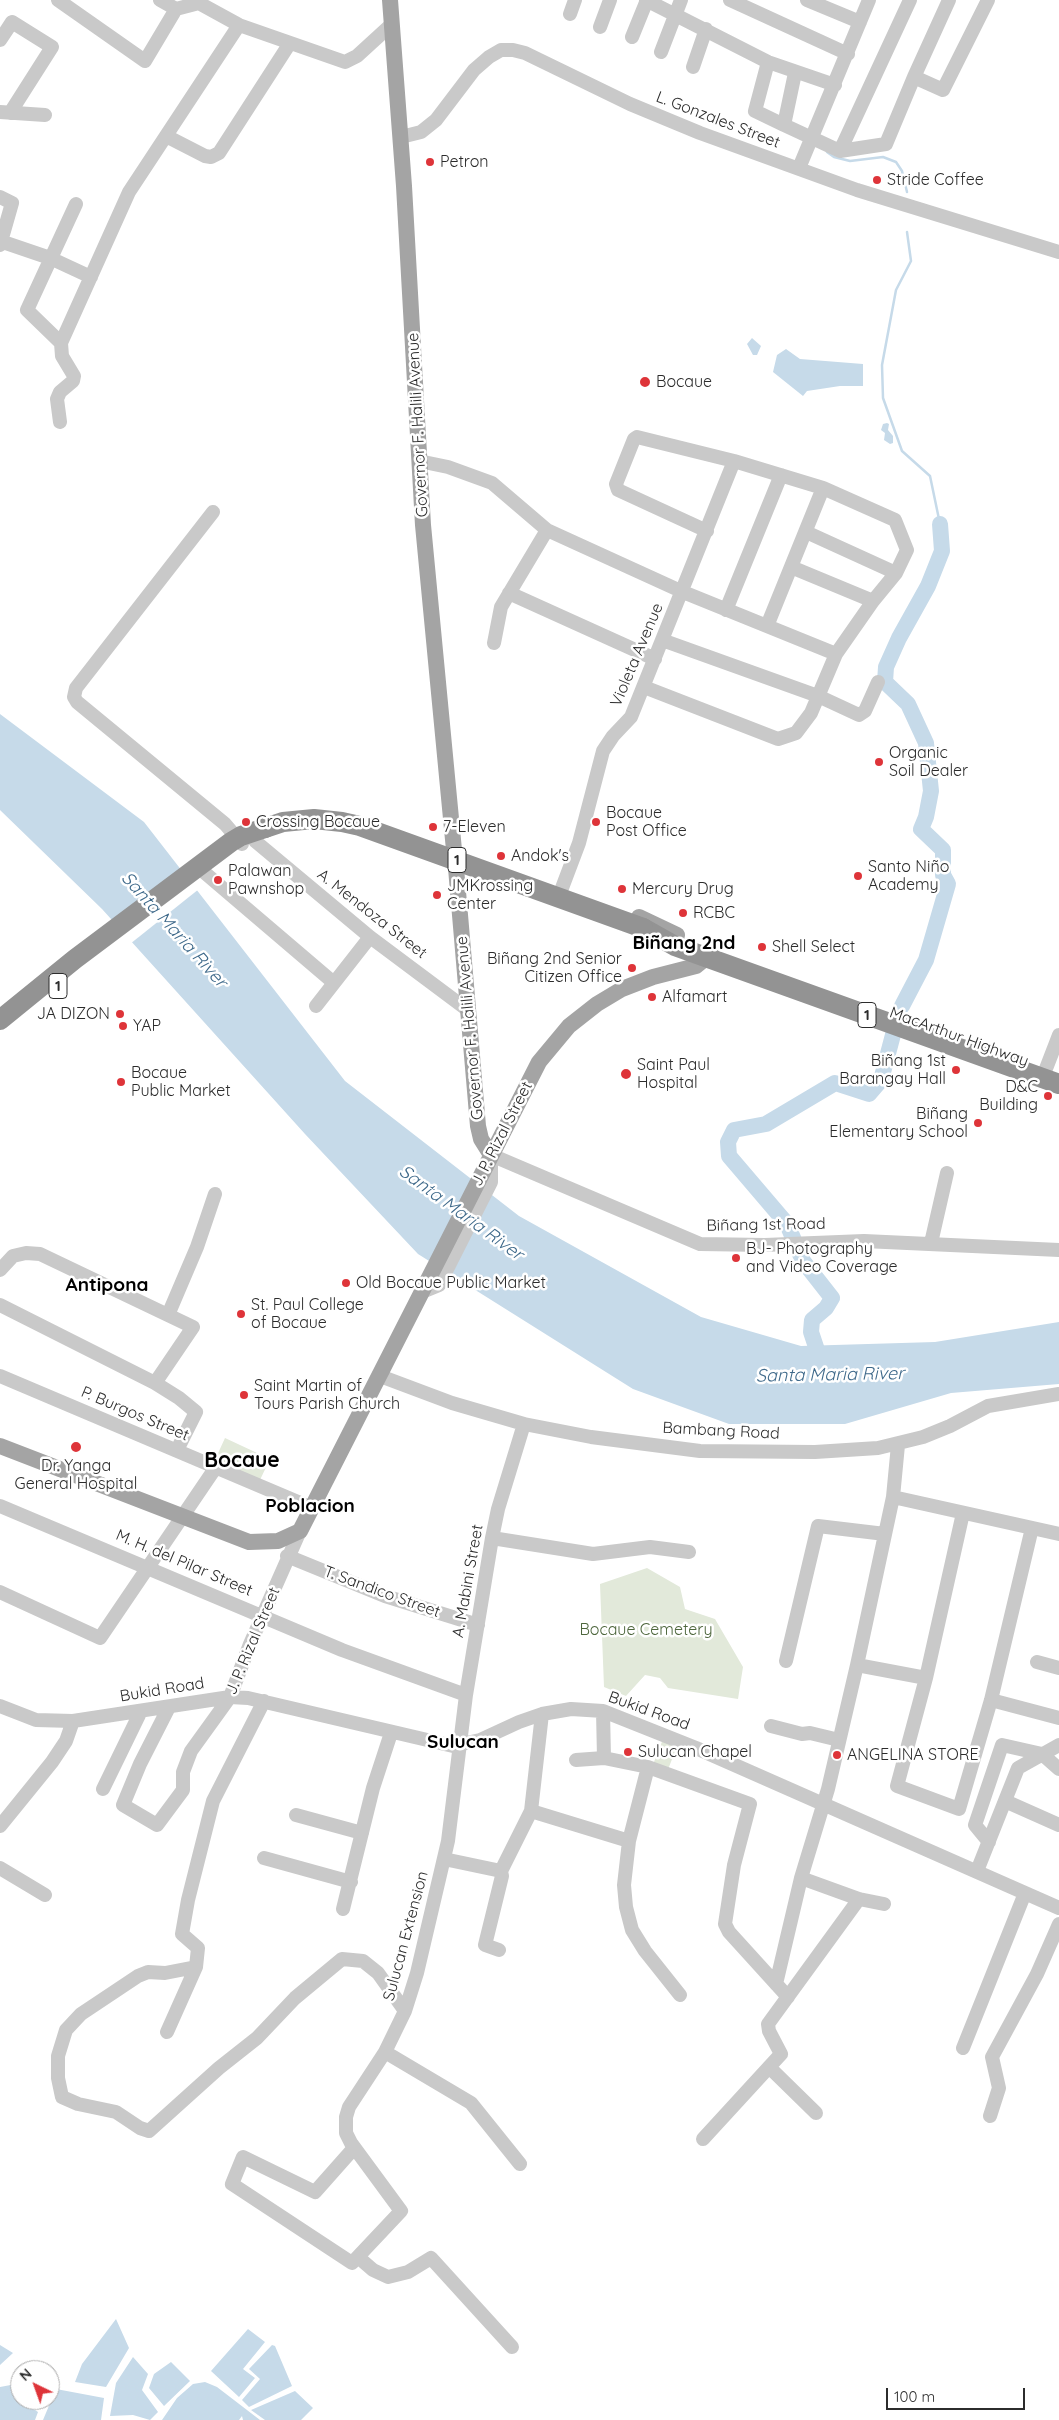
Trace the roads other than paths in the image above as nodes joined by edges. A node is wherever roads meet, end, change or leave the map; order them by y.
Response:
1 (58, 0) edge
2 (160, 0) edge
3 (390, 0) edge
4 (574, 0) edge
5 (610, 0) edge
6 (646, 0) edge
7 (681, 0) edge
8 (730, 0) edge
9 (807, 0) edge
10 (870, 0) edge
11 (910, 0) edge
12 (949, 0) edge
13 (988, 0) edge
14 (176, 9) junction
15 (570, 14) dead end
16 (676, 14) junction
17 (860, 22) junction
18 (392, 24) junction
19 (239, 25) junction
20 (600, 27) dead end
21 (706, 29) junction
22 (2, 32) edge
23 (632, 37) dead end
24 (290, 43) junction
25 (661, 52) dead end
26 (848, 54) junction
27 (768, 62) junction
28 (693, 66) dead end
29 (795, 73) junction
30 (914, 77) junction
31 (835, 85) junction
32 (5, 113) edge
33 (45, 115) dead end
34 (784, 125) junction
35 (166, 136) junction
36 (401, 137) junction
37 (812, 138) junction
38 (840, 151) junction
39 (799, 168) junction
40 (0, 197) edge
41 (76, 204) dead end
42 (1, 242) edge
43 (1059, 252) edge
44 (50, 258) junction
45 (91, 277) junction
46 (61, 343) junction
47 (60, 422) dead end
48 (419, 461) junction
49 (734, 461) junction
50 (781, 475) junction
51 (823, 488) junction
52 (213, 512) dead end
53 (547, 530) junction
54 (707, 531) junction
55 (806, 532) junction
56 (791, 567) junction
57 (896, 573) junction
58 (683, 592) junction
59 (509, 593) junction
60 (873, 601) junction
61 (726, 610) junction
62 (767, 626) junction
63 (662, 640) junction
64 (494, 643) dead end
65 (836, 654) junction
66 (656, 659) junction
67 (878, 682) dead end
68 (644, 687) junction
69 (818, 696) junction
70 (249, 838) junction
71 (454, 850) junction
72 (456, 868) junction
73 (199, 871) junction
74 (562, 888) junction
75 (113, 937) junction
76 (370, 937) junction
77 (676, 940) junction
78 (709, 952) junction
79 (334, 983) junction
80 (316, 1006) dead end
81 (469, 1011) junction
82 (0, 1020) edge
83 (0, 1033) edge
84 (1059, 1035) edge
85 (1051, 1076) edge
86 (491, 1155) junction
87 (947, 1173) dead end
88 (215, 1194) dead end
89 (931, 1243) junction
90 (1059, 1250) edge
91 (0, 1270) edge
92 (0, 1305) edge
93 (168, 1315) junction
94 (0, 1376) edge
95 (380, 1376) junction
96 (156, 1383) junction
97 (1059, 1394) edge
98 (524, 1424) junction
99 (898, 1445) junction
100 (0, 1446) edge
101 (177, 1450) junction
102 (216, 1467) junction
103 (892, 1497) junction
104 (0, 1506) edge
105 (312, 1508) junction
106 (963, 1513) junction
107 (183, 1517) junction
108 (1032, 1528) junction
109 (300, 1531) junction
110 (885, 1534) junction
111 (1059, 1534) edge
112 (492, 1538) junction
113 (689, 1552) dead end
114 (287, 1556) junction
115 (148, 1567) junction
116 (0, 1592) edge
117 (263, 1615) junction
118 (478, 1625) junction
119 (786, 1661) dead end
120 (1037, 1662) dead end
121 (857, 1665) junction
122 (1059, 1668) edge
123 (926, 1678) junction
124 (466, 1695) junction
125 (230, 1697) junction
126 (991, 1700) junction
127 (264, 1701) junction
128 (0, 1706) edge
129 (169, 1707) junction
130 (141, 1711) junction
131 (603, 1711) junction
132 (542, 1714) junction
133 (1059, 1718) edge
134 (73, 1721) junction
135 (770, 1726) dead end
136 (391, 1733) junction
137 (839, 1740) junction
138 (1059, 1745) edge
139 (461, 1746) junction
140 (1042, 1754) junction
141 (604, 1758) junction
142 (576, 1760) dead end
143 (648, 1767) junction
144 (1059, 1769) edge
145 (970, 1777) junction
146 (989, 1783) junction
147 (103, 1789) dead end
148 (825, 1798) junction
149 (1006, 1801) junction
150 (531, 1811) junction
151 (296, 1815) dead end
152 (1059, 1825) edge
153 (0, 1826) edge
154 (362, 1833) junction
155 (629, 1841) junction
156 (989, 1842) junction
157 (264, 1858) dead end
158 (444, 1859) junction
159 (980, 1864) junction
160 (0, 1868) edge
161 (501, 1871) junction
162 (801, 1878) junction
163 (351, 1882) junction
164 (1025, 1894) junction
165 (45, 1895) dead end
166 (860, 1899) junction
167 (884, 1904) dead end
168 (1059, 1908) edge
169 (343, 1909) dead end
170 (1059, 1924) edge
171 (499, 1950) dead end
172 (196, 1967) junction
173 (776, 1984) junction
174 (680, 1995) dead end
175 (788, 1997) junction
176 (405, 2011) junction
177 (167, 2032) dead end
178 (962, 2048) dead end
179 (385, 2052) junction
180 (769, 2067) junction
181 (816, 2113) dead end
182 (990, 2116) dead end
183 (703, 2139) dead end
184 (354, 2148) junction
185 (520, 2164) dead end
186 (358, 2256) junction
187 (512, 2347) dead end

1 - 14 street
2 - 14 street
3 - 18 main road, Governor F. Halili Avenue
4 - 15 street
5 - 20 street
6 - 16 street
6 - 23 street
7 - 16 street
8 - 26 street
9 - 17 street
10 - 17 street
11 - 38 street
12 - 30 street
13 - 30 street
14 - 19 street
16 - 21 street
16 - 25 street
17 - 26 street
18 - 24 street
18 - 36 main road, Governor F. Halili Avenue
19 - 24 street
19 - 35 street
21 - 27 street
21 - 28 street
22 - 32 street
24 - 35 street
26 - 31 street
27 - 29 street
27 - 34 street
29 - 31 street
29 - 34 street
30 - 38 street
31 - 37 street
32 - 33 street
34 - 37 street
35 - 45 street
36 - 39 street, L. Gonzales Street
36 - 48 main road, Governor F. Halili Avenue
37 - 38 street
37 - 39 street
39 - 43 street, L. Gonzales Street
40 - 42 street
41 - 44 street
42 - 44 street
44 - 45 street
44 - 46 street
45 - 46 street
46 - 47 street
48 - 53 street
48 - 71 main road, Governor F. Halili Avenue
49 - 50 street
49 - 54 street, Violeta Avenue
49 - 54 street
50 - 51 street
50 - 61 street
51 - 55 street
51 - 57 street
52 - 70 street, A. Mendoza Street
53 - 58 street
53 - 59 street
54 - 58 street, Violeta Avenue
55 - 56 street
55 - 57 street
56 - 60 street
56 - 62 street
57 - 60 street
58 - 61 street
58 - 63 street, Violeta Avenue
59 - 64 street
59 - 66 street
60 - 65 street
61 - 62 street
62 - 65 street
63 - 66 street, Violeta Avenue
63 - 69 street
65 - 69 street
66 - 68 street, Violeta Avenue
67 - 69 street
68 - 69 street
68 - 74 street, Violeta Avenue
70 - 71 main road, MacArthur Highway / 1
70 - 72 main road, MacArthur Highway / 1
70 - 73 highway, MacArthur Highway / 1
70 - 76 street, A. Mendoza Street
70 - 77 highway, 1, bridge
71 - 74 main road, MacArthur Highway / 1
72 - 77 main road, MacArthur Highway / 1
72 - 81 main road, Governor F. Halili Avenue
73 - 75 highway, MacArthur Highway / 1
73 - 79 street
74 - 77 main road, MacArthur Highway / 1
75 - 82 highway, MacArthur Highway / 1
75 - 83 highway, MacArthur Highway / 1
76 - 79 street
76 - 81 street, A. Mendoza Street
77 - 78 highway, MacArthur Highway / 1
78 - 85 highway, MacArthur Highway / 1
78 - 86 main road, J. P. Rizal Street
79 - 80 street
81 - 86 main road, Governor F. Halili Avenue
84 - 85 street
86 - 89 street, Biñang 1st Road
86 - 95 main road, J. P. Rizal Street
87 - 89 street
88 - 93 street
89 - 90 street, Biñang 1st Road
91 - 93 street
92 - 96 street
93 - 96 street
94 - 101 street, P. Burgos Street
95 - 98 street, Bambang Road
95 - 105 main road, J. P. Rizal Street
96 - 101 street
97 - 99 street, Bambang Road
98 - 99 street, Bambang Road
98 - 112 street, A. Mabini Street
99 - 103 street
100 - 107 main road
101 - 102 street, P. Burgos Street
102 - 105 street, P. Burgos Street
102 - 107 street
103 - 106 street
103 - 110 street
104 - 115 street, M. H. del Pilar Street
105 - 109 main road, J. P. Rizal Street
106 - 108 street
106 - 123 street
107 - 109 main road
107 - 115 street
108 - 111 street
108 - 126 street
109 - 114 street, J. P. Rizal Street
110 - 119 street
110 - 121 street
112 - 113 street
112 - 118 street, A. Mabini Street
114 - 117 street, J. P. Rizal Street
114 - 118 street, T. Sandico Street
115 - 116 street
115 - 117 street, M. H. del Pilar Street
117 - 124 street, M. H. del Pilar Street
117 - 125 street, J. P. Rizal Street
118 - 124 street, A. Mabini Street
120 - 122 street
121 - 123 street
121 - 137 street
123 - 145 street
124 - 139 street, A. Mabini Street
125 - 127 street, Bukid Road
125 - 129 street, Bukid Road
125 - 129 street, J. P. Rizal Street
126 - 133 street
126 - 145 street
127 - 136 street, Bukid Road
127 - 172 street
128 - 134 street, Bukid Road
129 - 130 street, Bukid Road
130 - 134 street, Bukid Road
130 - 147 street
131 - 132 street, Bukid Road
131 - 141 street
131 - 148 street, Bukid Road
132 - 139 street, Bukid Road
132 - 150 street
134 - 153 street
135 - 137 street
136 - 139 street, Bukid Road
136 - 154 street
137 - 148 street
138 - 140 street
139 - 158 street, Sulucan Extension
140 - 144 street
140 - 146 street
140 - 149 street
141 - 142 street
141 - 143 street
143 - 155 street
143 - 173 street
145 - 146 street
146 - 156 street
148 - 159 street, Bukid Road
148 - 162 street
149 - 152 street
149 - 156 street
150 - 155 street
150 - 161 street
151 - 154 street
154 - 163 street
155 - 174 street
156 - 159 street
157 - 163 street
158 - 161 street
158 - 176 street, Sulucan Extension
159 - 164 street, Bukid Road
160 - 165 street
161 - 171 street
162 - 166 street
162 - 173 street
163 - 169 street
164 - 168 street, Bukid Road
164 - 178 street
166 - 167 street
166 - 175 street
170 - 182 street
172 - 176 street
172 - 177 street
173 - 175 street
175 - 180 street
176 - 179 street, Sulucan Extension
179 - 184 street, Sulucan Extension
179 - 185 street
180 - 181 street
180 - 183 street
184 - 186 street, Sulucan Extension
184 - 186 street
186 - 187 street

